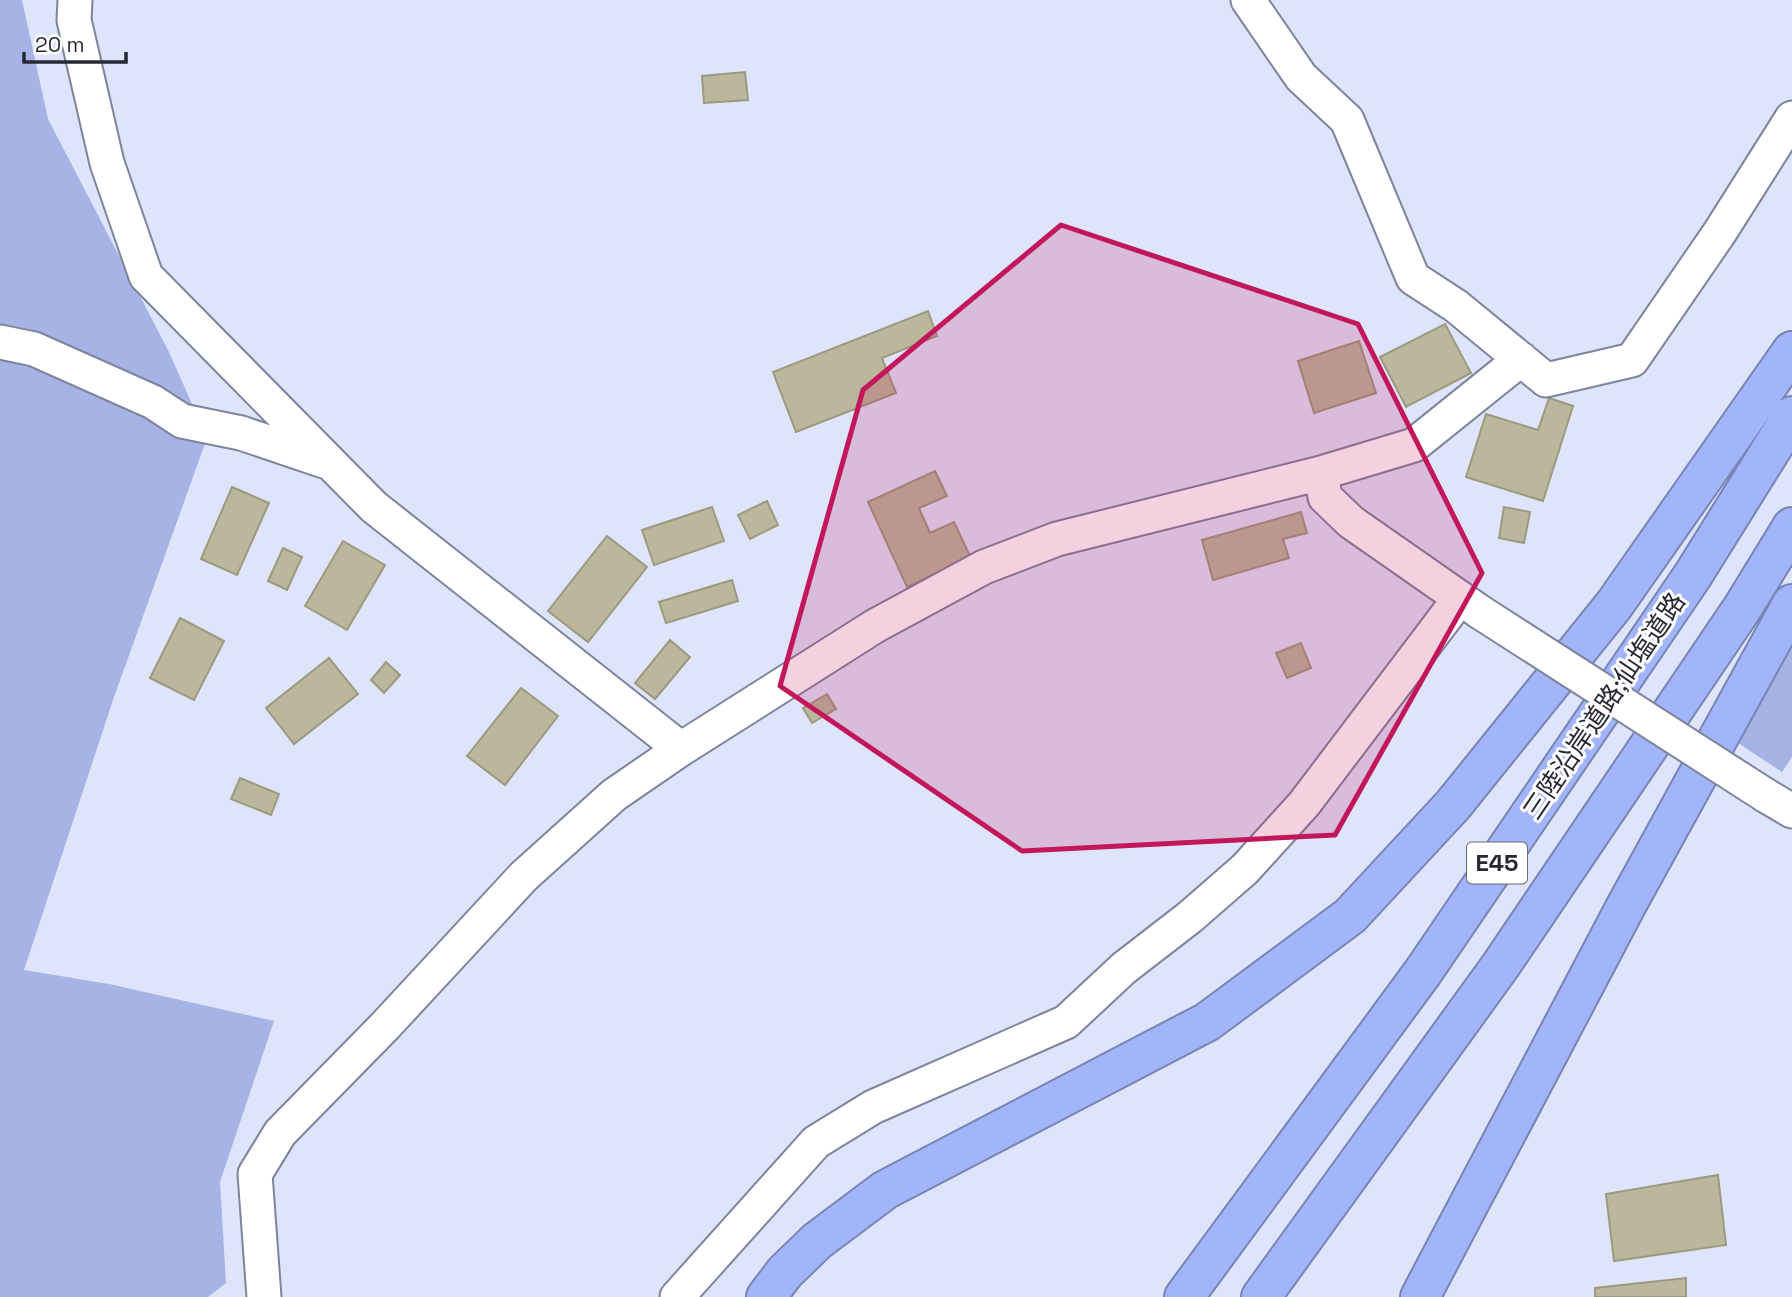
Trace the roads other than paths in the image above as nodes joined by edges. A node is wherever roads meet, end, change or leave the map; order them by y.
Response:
1 (75, 0) edge
2 (1248, 0) edge
3 (1792, 118) edge
4 (0, 342) edge
5 (1792, 351) edge
6 (1521, 359) junction
7 (1792, 415) edge
8 (331, 464) junction
9 (1321, 473) junction
10 (1792, 527) edge
11 (1792, 604) edge
12 (1470, 605) junction
13 (681, 749) junction
14 (1784, 803) edge
15 (264, 1297) edge
16 (677, 1297) edge
17 (766, 1297) edge
18 (1184, 1297) edge
19 (1261, 1297) edge
20 (1420, 1297) edge

1 - 8 street
2 - 6 street
3 - 6 street
4 - 8 street
5 - 17 highway
6 - 9 street
7 - 18 highway, 三陸沿岸道路;仙塩道路 / E45
8 - 13 street
9 - 12 street
9 - 13 street
10 - 19 highway, E45
11 - 20 highway
12 - 14 street, bridge
12 - 16 street
13 - 15 street

